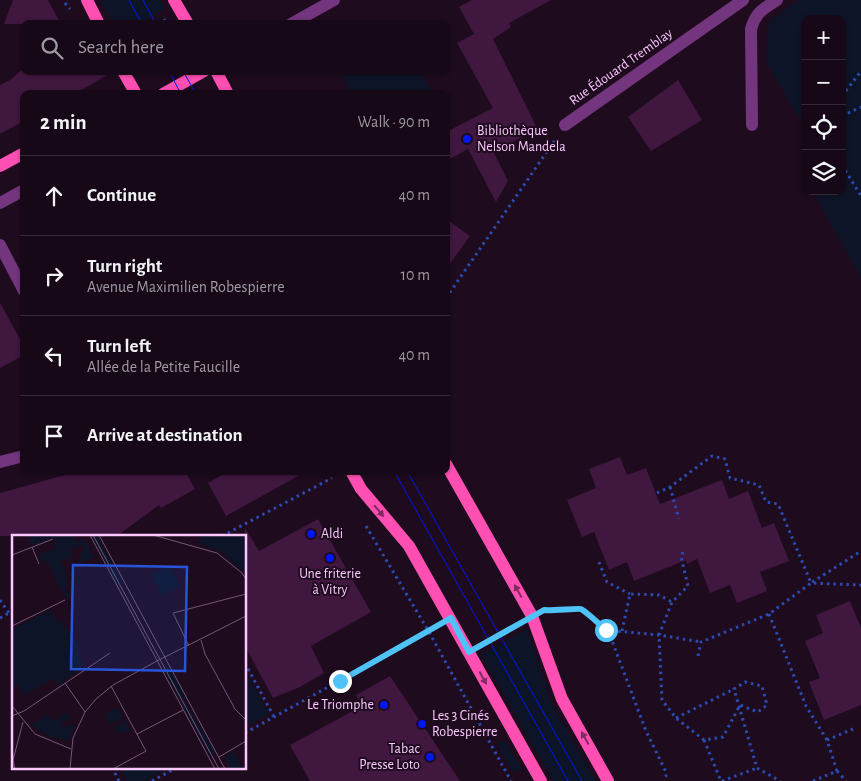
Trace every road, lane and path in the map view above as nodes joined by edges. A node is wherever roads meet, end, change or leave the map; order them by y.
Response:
1 (87, 0) edge
2 (174, 0) edge
3 (334, 0) edge
4 (743, 0) edge
5 (777, 0) edge
6 (97, 20) edge
7 (186, 20) edge
8 (298, 20) edge
9 (861, 71) edge
10 (126, 75) edge
11 (197, 75) edge
12 (218, 75) edge
13 (134, 90) edge
14 (170, 90) edge
15 (226, 90) edge
16 (846, 91) edge
17 (861, 107) edge
18 (846, 114) edge
19 (565, 125) joint
20 (752, 125) dead end
21 (20, 155) edge
22 (0, 166) edge
23 (846, 172) edge
24 (20, 192) edge
25 (861, 196) edge
26 (0, 204) edge
27 (0, 244) edge
28 (20, 283) edge
29 (450, 292) edge
30 (20, 457) edge
31 (0, 462) edge
32 (450, 471) edge
33 (353, 475) edge
34 (332, 478) dead end
35 (670, 487) junction
36 (658, 493) dead end
37 (679, 519) dead end
38 (366, 525) dead end
39 (224, 535) edge
40 (861, 551) edge
41 (683, 552) dead end
42 (599, 562) dead end
43 (811, 583) junction
44 (861, 585) edge
45 (630, 594) junction
46 (0, 600) edge
47 (672, 602) junction
48 (9, 613) junction
49 (769, 614) junction
50 (12, 615) edge
51 (532, 616) junction
52 (0, 618) edge
53 (451, 618) junction
54 (616, 631) junction
55 (622, 631) junction
56 (428, 632) junction
57 (659, 635) junction
58 (701, 642) junction
59 (469, 652) junction
60 (698, 656) dead end
61 (246, 666) edge
62 (734, 689) junction
63 (740, 704) junction
64 (274, 717) junction
65 (676, 718) junction
66 (853, 729) dead end
67 (246, 731) edge
68 (704, 740) junction
69 (826, 740) junction
70 (112, 768) edge
71 (176, 768) edge
72 (757, 768) junction
73 (837, 771) junction
74 (663, 778) dead end
75 (119, 781) edge
76 (152, 781) edge
77 (511, 781) edge
78 (541, 781) edge
79 (608, 781) edge
80 (722, 781) edge
81 (780, 781) edge
82 (813, 781) edge
83 (846, 781) edge

1 - 6 main road
2 - 7 main road
3 - 8 street
4 - 19 street, Rue Édouard Tremblay
5 - 20 street
9 - 16 path
10 - 13 main road
11 - 14 main road
12 - 15 main road
17 - 18 path
19 - 29 path, Rue Édouard Tremblay
21 - 22 main road
23 - 25 path
24 - 26 street
27 - 28 street
30 - 31 street
51 -> 32 main road
33 -> 53 main road
34 - 39 path
35 - 36 path
35 - 37 path
35 - 43 path
38 - 56 path
40 - 43 path
41 - 47 path
42 - 45 path
43 - 44 path
43 - 49 path
45 - 47 path
45 - 55 path
46 - 48 path
47 - 57 path
48 - 50 path
48 - 52 path
49 - 58 path
49 - 69 path
51 - 54 path
51 - 59 path
79 -> 51 main road
53 - 56 path
53 - 59 main road
54 - 55 path
54 - 74 path
55 - 57 path
56 - 64 path
56 - 77 path
57 - 58 path
57 - 65 path
58 - 60 path
59 -> 78 main road
61 - 64 path
62 - 63 path
62 - 63 path
62 - 65 path
63 - 68 path
63 - 72 path
64 - 67 path
65 - 68 path
66 - 69 path
68 - 80 path
69 - 73 path
70 - 75 path
71 - 76 path
72 - 80 path
72 - 81 path
73 - 82 path
73 - 83 path

